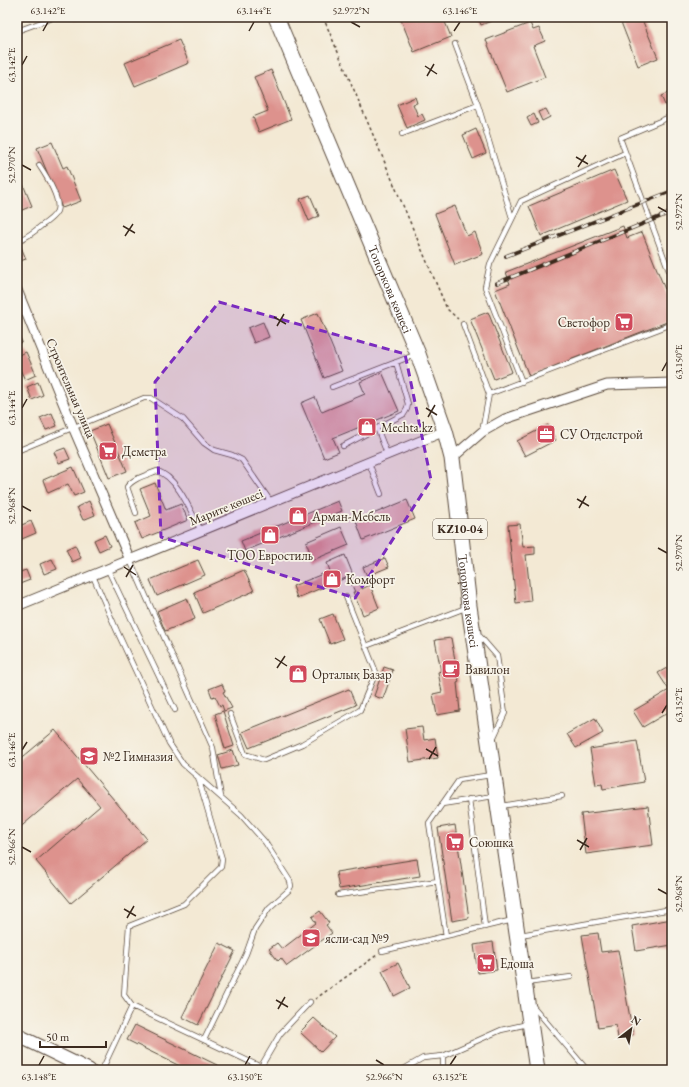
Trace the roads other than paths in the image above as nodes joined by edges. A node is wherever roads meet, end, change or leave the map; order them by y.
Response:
1 (52, 17) edge
2 (276, 17) edge
3 (17, 32) edge
4 (454, 44) dead end
5 (478, 105) junction
6 (672, 116) edge
7 (402, 134) dead end
8 (625, 153) junction
9 (39, 164) dead end
10 (512, 218) junction
11 (17, 241) edge
12 (672, 279) edge
13 (17, 290) edge
14 (19, 302) edge
15 (463, 324) road end
16 (672, 324) edge
17 (418, 354) junction
18 (396, 362) junction
19 (522, 382) junction
20 (672, 383) edge
21 (332, 387) dead end
22 (489, 394) junction
23 (73, 427) junction
24 (377, 428) junction
25 (445, 432) junction
26 (482, 432) junction
27 (343, 446) dead end
28 (17, 451) edge
29 (388, 456) junction
30 (452, 458) junction
31 (369, 464) junction
32 (381, 494) dead end
33 (272, 503) junction
34 (136, 513) dead end
35 (201, 531) junction
36 (130, 560) junction
37 (108, 570) junction
38 (93, 576) junction
39 (346, 597) dead end
40 (17, 606) edge
41 (469, 606) junction
42 (472, 627) junction
43 (366, 646) junction
44 (175, 710) dead end
45 (230, 714) dead end
46 (490, 746) junction
47 (494, 775) junction
48 (198, 777) junction
49 (562, 796) dead end
50 (220, 797) junction
51 (469, 799) junction
52 (498, 801) junction
53 (442, 804) junction
54 (438, 881) junction
55 (338, 896) dead end
56 (672, 908) edge
57 (516, 920) junction
58 (485, 927) junction
59 (518, 935) junction
60 (446, 936) junction
61 (382, 951) road end
62 (571, 977) dead end
63 (525, 990) junction
64 (310, 1002) road end
65 (132, 1006) junction
66 (530, 1023) junction
67 (17, 1035) edge
68 (204, 1040) junction
69 (443, 1056) junction
70 (260, 1068) edge
71 (89, 1070) edge
72 (102, 1070) edge
73 (402, 1070) edge
74 (443, 1070) edge
75 (537, 1070) edge
76 (587, 1070) edge

1 - 3 lane
2 - 17 highway, Топоркова көшесі / KZ10-04
4 - 5 lane
5 - 7 lane
5 - 10 lane
6 - 8 lane
8 - 10 lane
8 - 12 lane
9 - 11 lane
10 - 19 lane
13 - 14 street, Строительная улица
14 - 23 street, Строительная улица
15 - 22 lane
16 - 19 lane
17 - 18 lane
17 - 25 highway, Топоркова көшесі / KZ10-04
18 - 21 lane
18 - 24 lane
19 - 22 lane
20 - 26 street
22 - 26 lane
23 - 28 lane
23 - 33 lane
23 - 36 street, Строительная улица
24 - 27 lane
24 - 29 lane
25 - 29 street, Марите көшесі
25 - 30 highway, Топоркова көшесі / KZ10-04
26 - 30 street
29 - 31 street, Марите көшесі
30 - 41 highway, Топоркова көшесі / KZ10-04
31 - 32 lane
31 - 33 street, Марите көшесі
33 - 35 street, Марите көшесі
34 - 35 lane
35 - 36 street, Марите көшесі
36 - 37 street, Марите көшесі
36 - 50 lane
37 - 38 street, Марите көшесі
37 - 44 lane
38 - 40 street, Марите көшесі
38 - 48 lane
39 - 43 lane
41 - 42 highway, Топоркова көшесі / KZ10-04
41 - 43 lane
42 - 46 highway, Топоркова көшесі / KZ10-04
42 - 46 lane
43 - 45 lane
46 - 47 highway, Топоркова көшесі / KZ10-04
47 - 52 highway, Топоркова көшесі / KZ10-04
47 - 53 lane
48 - 50 lane
48 - 65 lane
49 - 52 lane
50 - 68 lane
51 - 52 lane
51 - 53 lane
51 - 58 lane
52 - 57 highway, Топоркова көшесі / KZ10-04
53 - 54 lane
54 - 55 lane
54 - 60 lane
56 - 59 lane
57 - 58 lane
57 - 59 highway, Топоркова көшесі / KZ10-04
58 - 60 lane
59 - 63 highway, Топоркова көшесі / KZ10-04
60 - 61 lane
62 - 63 lane
63 - 66 highway, Топоркова көшесі / KZ10-04
63 - 76 lane
64 - 70 lane
65 - 68 lane
65 - 72 lane
66 - 69 lane
66 - 75 highway, Топоркова көшесі / KZ10-04
67 - 71 main road
68 - 70 lane
69 - 73 lane
69 - 74 lane

